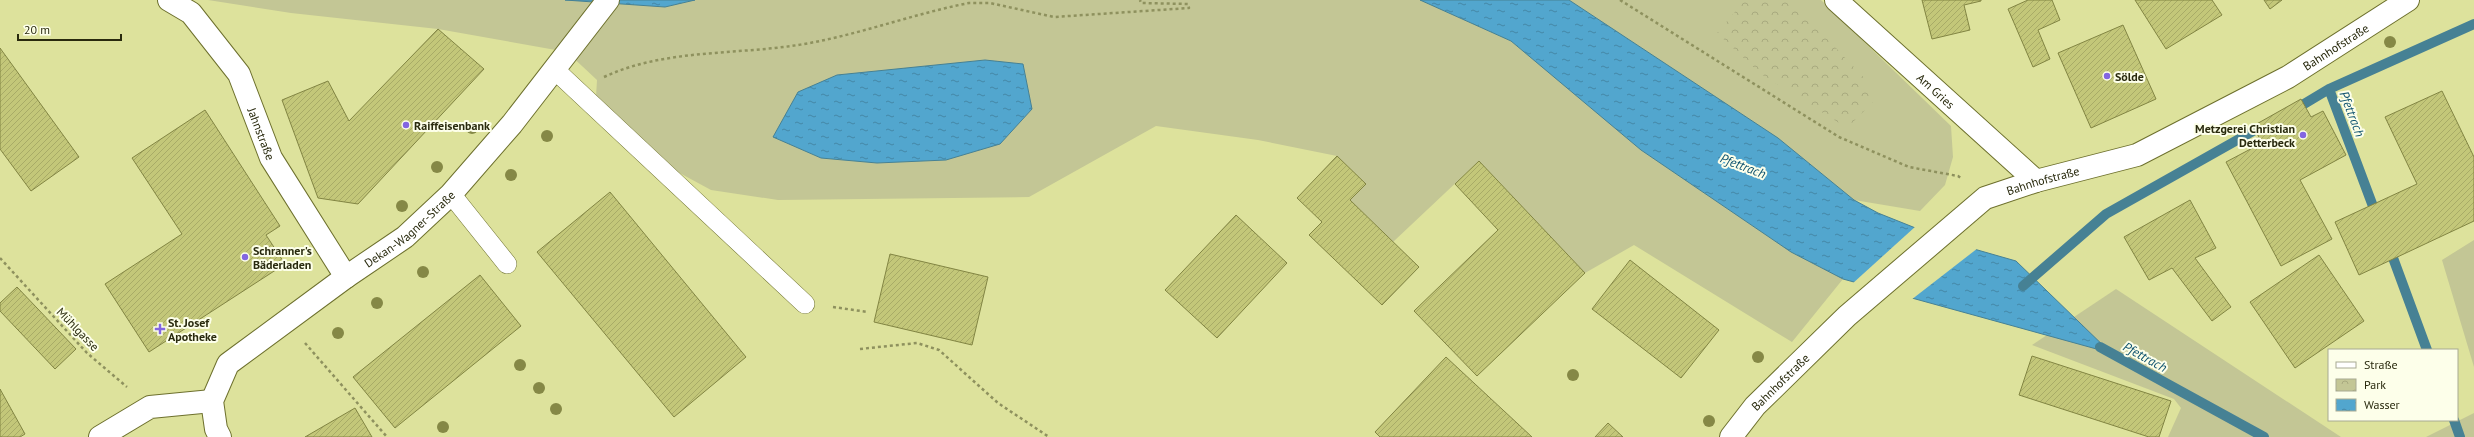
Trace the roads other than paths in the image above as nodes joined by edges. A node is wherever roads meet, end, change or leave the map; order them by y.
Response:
1 (169, 0) edge
2 (608, 0) edge
3 (1836, 0) edge
4 (2408, 0) edge
5 (554, 69) junction
6 (2036, 180) junction
7 (451, 194) junction
8 (507, 264) dead end
9 (346, 277) junction
10 (806, 304) road end
11 (212, 401) junction
12 (100, 437) edge
13 (220, 437) edge
14 (1731, 437) edge

1 - 9 street, Jahnstraße
2 - 5 street, Dekan-Wagner-Straße
3 - 6 street, Am Gries
4 - 6 street, Bahnhofstraße
5 - 7 street, Dekan-Wagner-Straße
5 - 10 lane
6 - 14 street, Bahnhofstraße
7 - 8 lane
7 - 9 street, Dekan-Wagner-Straße
9 - 11 street, Dekan-Wagner-Straße
11 - 12 street
11 - 13 street

